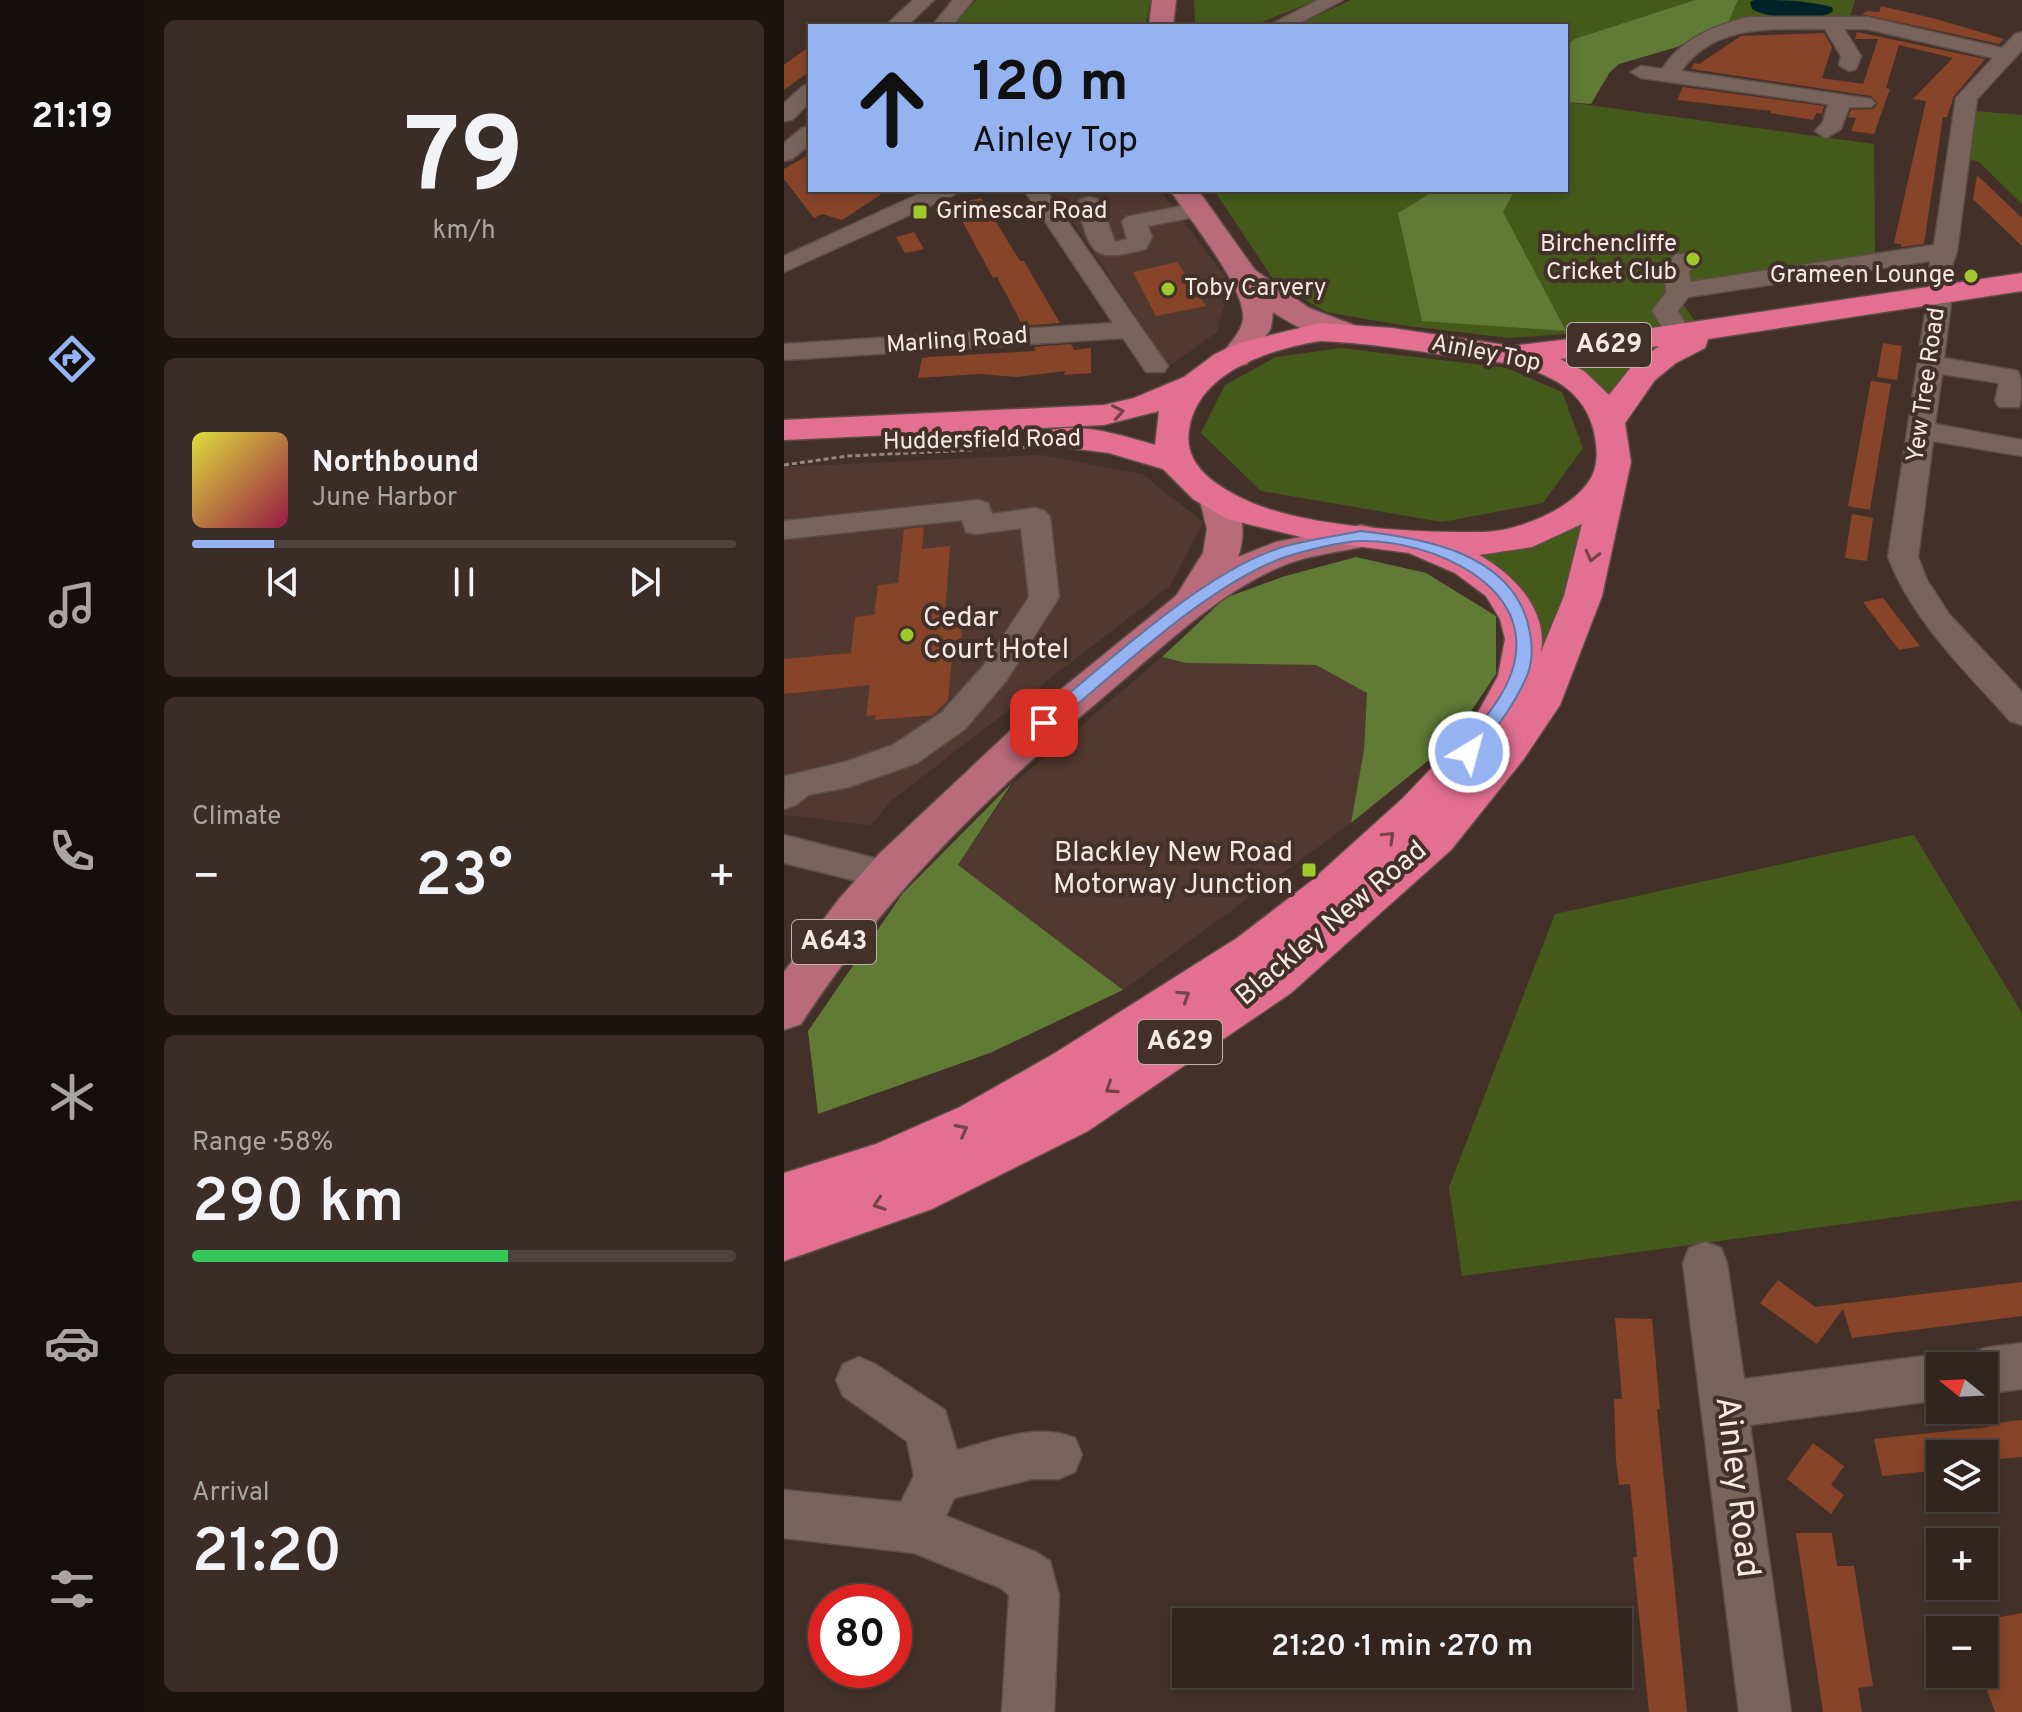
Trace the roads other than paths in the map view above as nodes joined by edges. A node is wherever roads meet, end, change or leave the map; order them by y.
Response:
1 (924, 0) edge
2 (963, 0) edge
3 (1164, 0) edge
4 (1333, 0) edge
5 (1831, 23) junction
6 (897, 24) edge
7 (944, 24) edge
8 (1161, 24) edge
9 (1282, 24) edge
10 (2015, 46) edge
11 (1849, 65) dead end
12 (1641, 72) dead end
13 (1668, 76) junction
14 (799, 92) edge
15 (1864, 103) dead end
16 (784, 115) edge
17 (800, 134) edge
18 (784, 154) edge
19 (942, 192) edge
20 (1036, 192) edge
21 (1191, 200) edge
22 (1089, 204) dead end
23 (1945, 251) junction
24 (1684, 259) dead end
25 (784, 265) edge
26 (1245, 277) junction
27 (2022, 282) edge
28 (1677, 291) junction
29 (1940, 295) junction
30 (1725, 326) junction
31 (1130, 330) junction
32 (1343, 332) junction
33 (1679, 334) junction
34 (784, 352) edge
35 (1491, 352) junction
36 (1236, 357) junction
37 (1930, 364) junction
38 (1155, 366) dead end
39 (2014, 378) edge
40 (1193, 385) junction
41 (1609, 422) junction
42 (784, 428) edge
43 (1921, 430) junction
44 (784, 445) edge
45 (2021, 448) edge
46 (1176, 462) junction
47 (1607, 480) junction
48 (1218, 501) junction
49 (784, 530) edge
50 (1361, 536) junction
51 (1414, 542) junction
52 (1187, 607) junction
53 (2021, 710) edge
54 (784, 796) edge
55 (784, 849) edge
56 (885, 874) junction
57 (784, 1010) edge
58 (784, 1197) edge
59 (784, 1236) edge
60 (1705, 1263) dead end
61 (2022, 1366) edge
62 (1998, 1369) edge
63 (1926, 1379) edge
64 (859, 1380) dead end
65 (1726, 1405) junction
66 (1058, 1455) dead end
67 (939, 1478) junction
68 (784, 1514) edge
69 (914, 1528) junction
70 (1028, 1712) edge
71 (1765, 1712) edge

1 - 6 street
2 - 7 street
3 - 8 main road
4 - 9 street
5 - 10 street
5 - 11 street
5 - 13 street
10 - 23 street, Yew Tree Road
12 - 13 street
13 - 15 street
14 - 16 street
17 - 18 street
19 - 25 street
20 - 31 street
21 - 22 street
21 - 26 main road
23 - 28 street
23 - 29 street, Yew Tree Road
24 - 28 street
26 - 32 main road
26 - 36 main road
27 - 29 highway, A629
28 - 33 street
29 - 30 highway, A629
29 - 37 street, Yew Tree Road
30 - 33 highway, A629
30 - 41 highway, A629
31 - 34 street, Marling Road
31 - 38 street
32 - 35 highway, Ainley Top / A629
32 - 36 highway, Ainley Top / A629
33 - 35 highway, A629
35 - 41 highway, Ainley Top / A629
36 - 40 highway, Ainley Top / A629
37 - 39 street
37 - 43 street, Yew Tree Road
42 -> 40 highway, Huddersfield Road / A629
40 - 46 highway, Ainley Top / A629
41 - 47 highway, Ainley Top / A629
43 - 45 street
43 - 53 street, Yew Tree Road
44 - 46 highway, Huddersfield Road / A629
46 - 48 highway, A629
47 - 51 highway, A629
47 -> 59 highway, Blackley New Road / A629
48 - 50 highway, A629
48 - 52 main road, A643
49 - 54 street
50 - 51 highway, A629
50 - 52 main road, A643
58 -> 51 highway, Blackley New Road / A629
52 - 56 main road, A643
55 - 56 street
56 - 57 main road, A643
60 - 65 street, Ainley Road
61 - 62 street
63 - 65 street
64 - 67 street
65 - 71 street, Ainley Road
66 - 67 street
67 - 69 street
68 - 69 street
69 - 70 street

